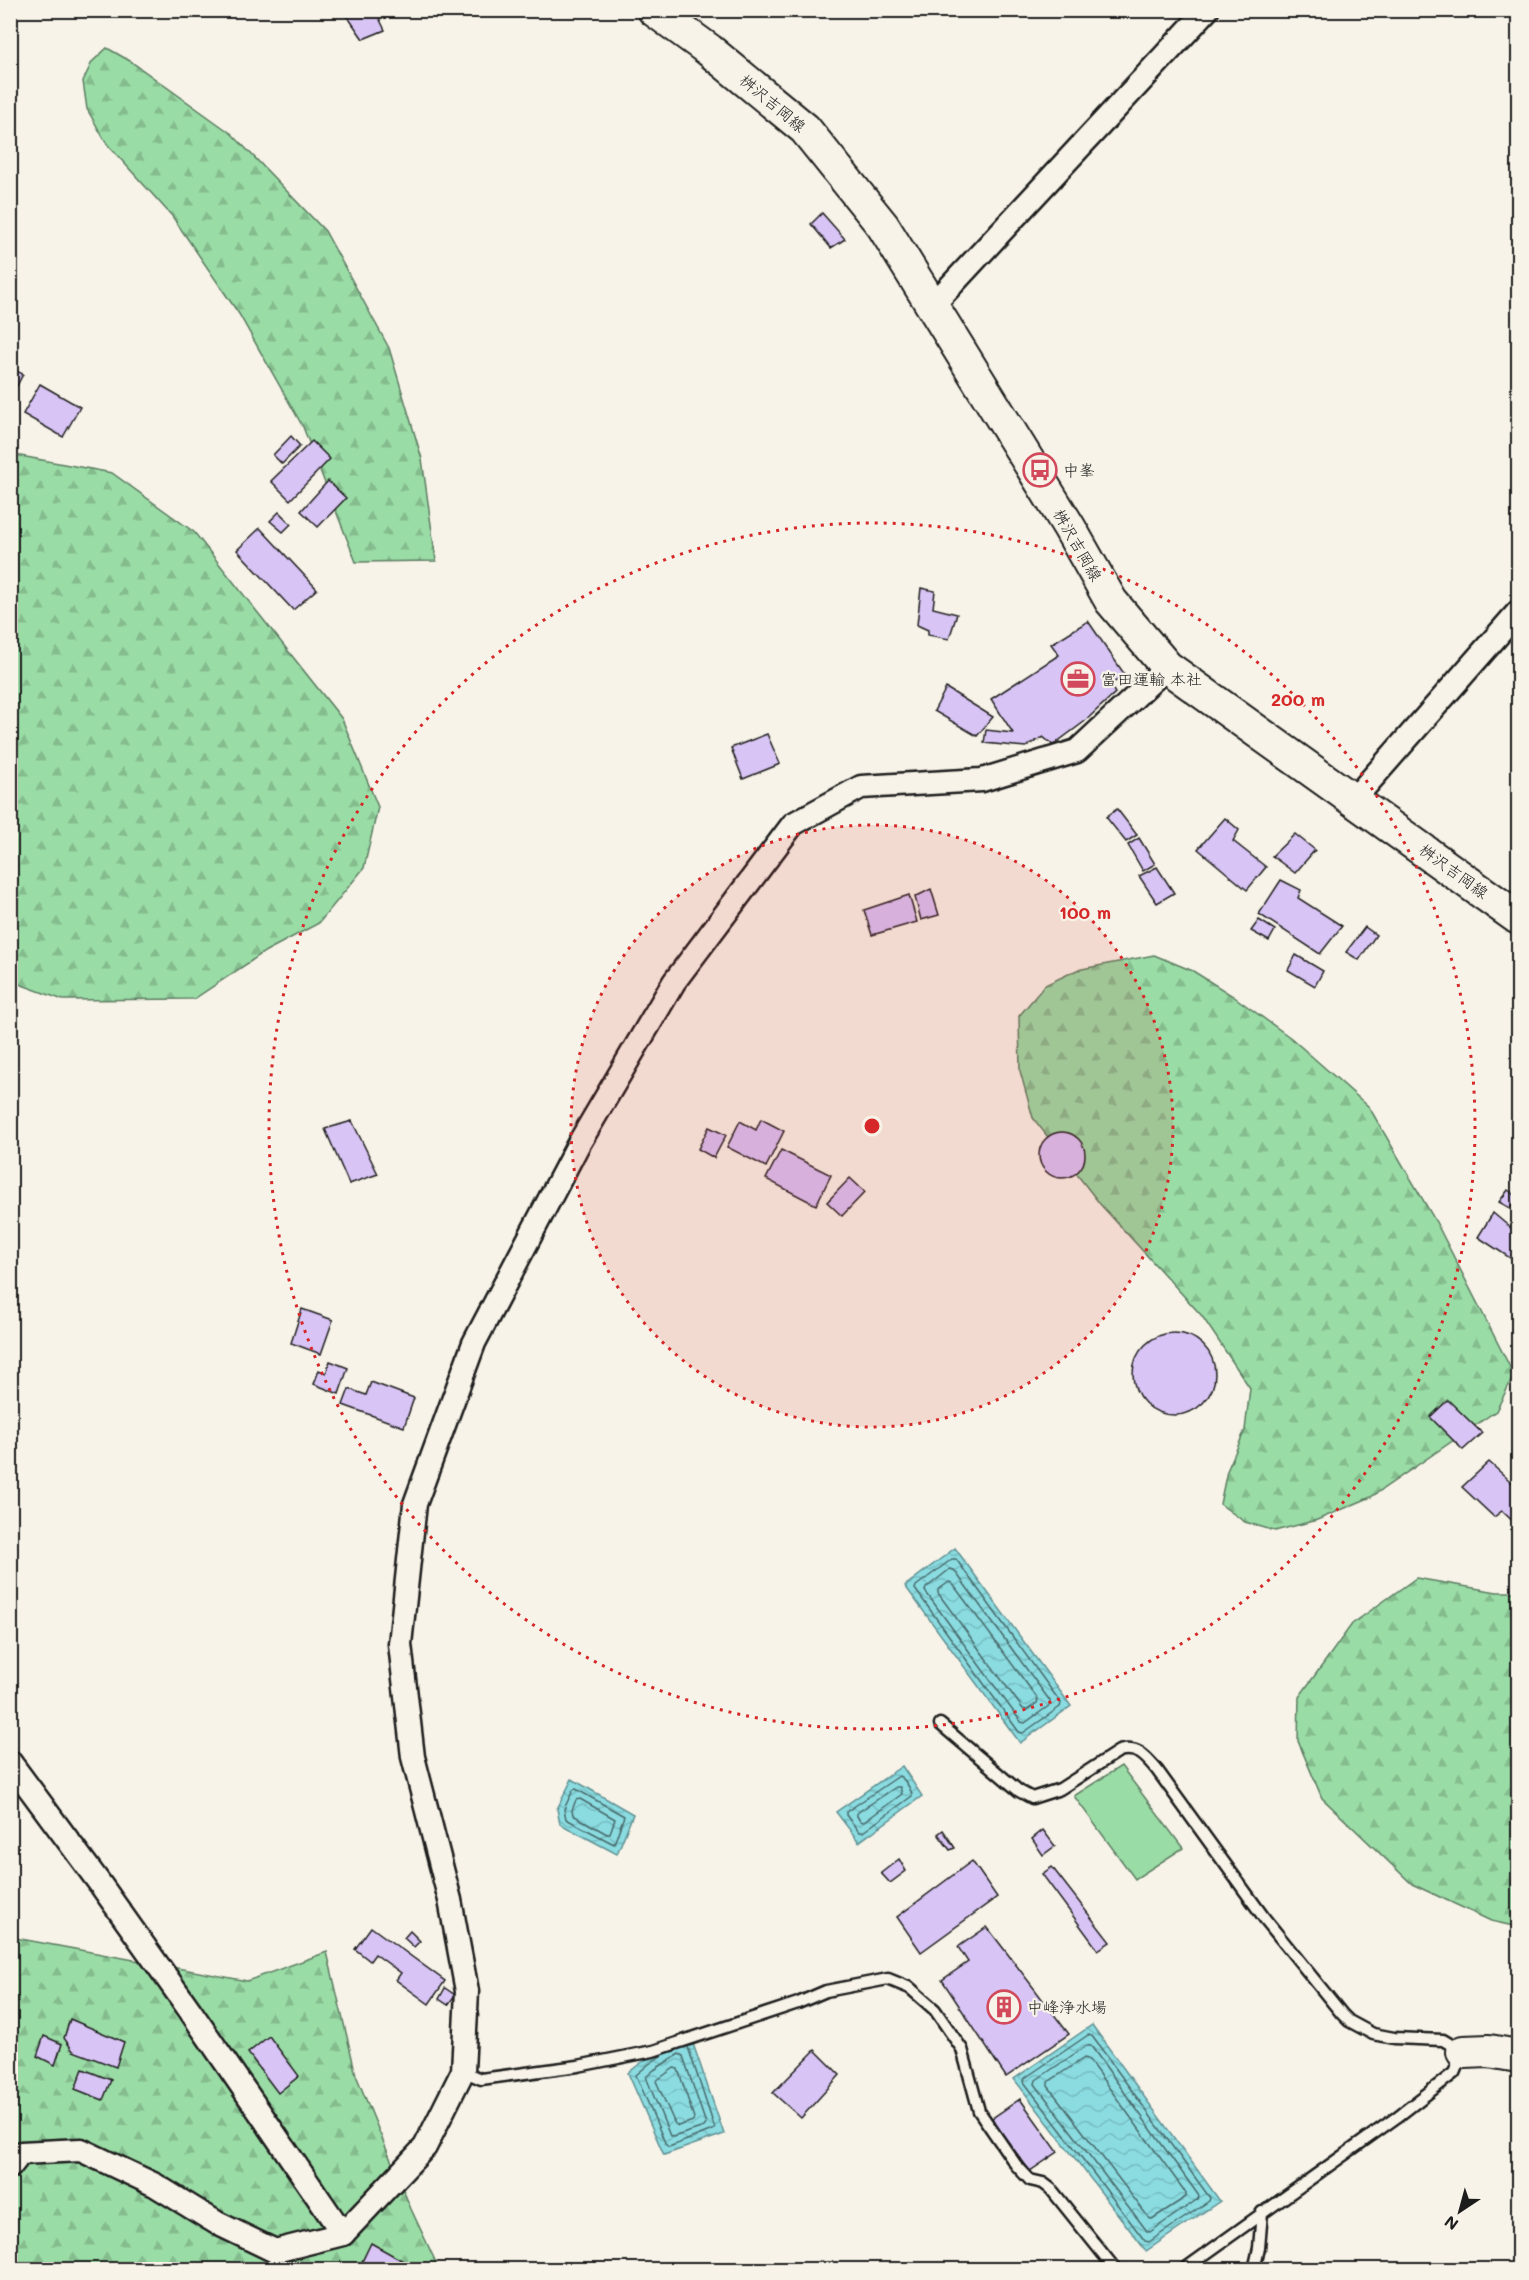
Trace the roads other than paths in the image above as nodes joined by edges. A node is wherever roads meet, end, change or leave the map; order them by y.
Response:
1 (654, 10) edge
2 (1208, 10) edge
3 (933, 305) junction
4 (1518, 612) edge
5 (1167, 667) junction
6 (1354, 799) junction
7 (1518, 918) edge
8 (940, 1724) dead end
9 (10, 1762) edge
10 (1463, 2052) junction
11 (1518, 2055) edge
12 (464, 2071) junction
13 (10, 2167) edge
14 (1262, 2212) junction
15 (343, 2234) junction
16 (1116, 2270) edge
17 (1183, 2270) edge
18 (1254, 2270) edge

1 - 3 main road, 桝沢吉岡線
2 - 3 street
3 - 5 main road, 桝沢吉岡線
4 - 6 street
5 - 6 main road, 桝沢吉岡線
5 - 12 street
6 - 7 main road, 桝沢吉岡線
8 - 10 lane
9 - 15 street
10 - 11 main road
10 - 14 lane
12 - 15 street
12 - 16 lane
13 - 15 street
14 - 17 lane
14 - 18 lane

